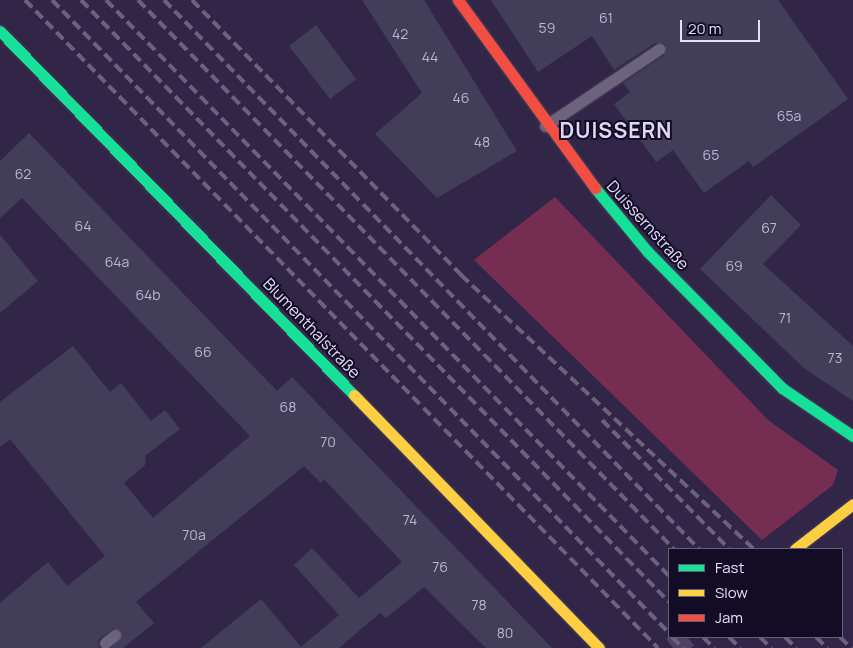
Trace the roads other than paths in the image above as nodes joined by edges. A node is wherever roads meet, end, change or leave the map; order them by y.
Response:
1 (458, 0) edge
2 (0, 31) edge
3 (658, 49) dead end
4 (545, 126) junction
5 (853, 436) edge
6 (853, 504) edge
7 (796, 548) edge
8 (115, 635) dead end
9 (105, 643) dead end
10 (600, 648) edge

1 - 4 street, Duissernstraße
2 - 10 street, Blumenthalstraße
3 - 4 lane
4 - 5 street, Duissernstraße
6 - 7 street
8 - 9 lane

